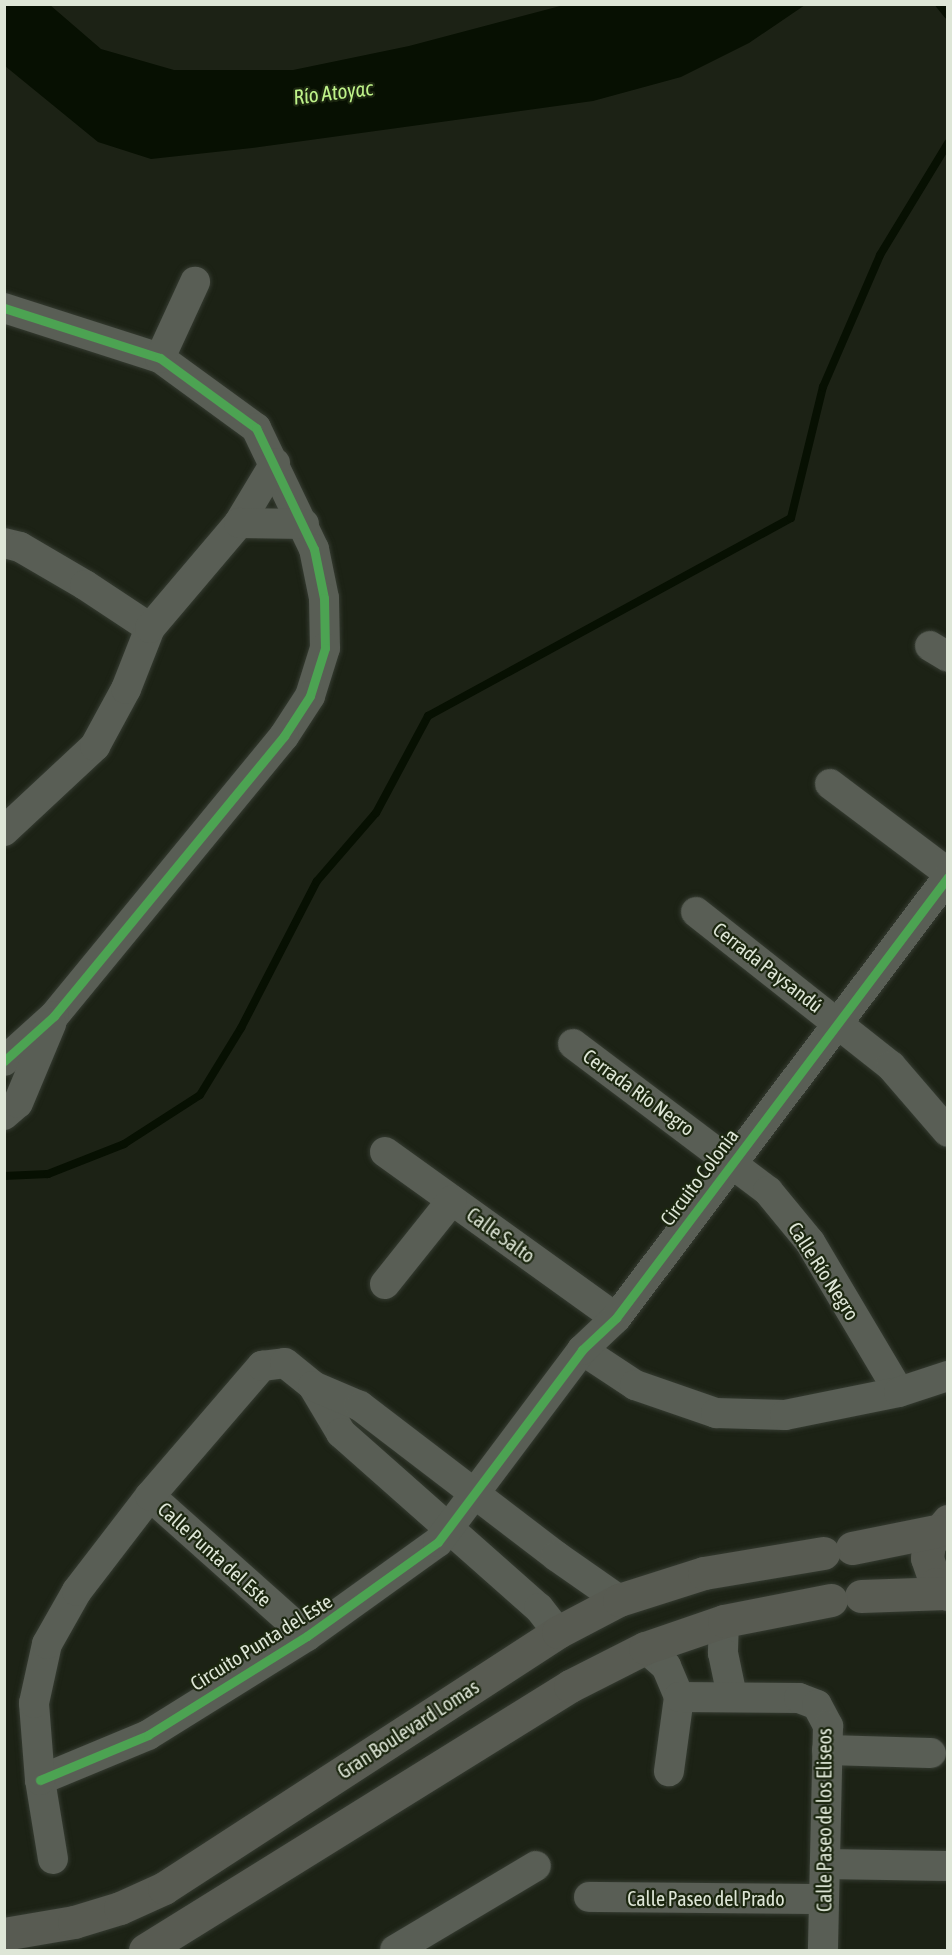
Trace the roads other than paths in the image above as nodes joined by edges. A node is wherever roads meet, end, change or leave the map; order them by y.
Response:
1 (195, 282) dead end
2 (4, 308) edge
3 (160, 358) junction
4 (275, 464) junction
5 (239, 523) junction
6 (304, 524) junction
7 (4, 543) edge
8 (150, 628) junction
9 (830, 784) dead end
10 (4, 831) edge
11 (948, 875) edge
12 (696, 912) dead end
13 (54, 1016) junction
14 (840, 1023) junction
15 (573, 1044) dead end
16 (4, 1061) edge
17 (4, 1115) edge
18 (948, 1132) edge
19 (385, 1152) dead end
20 (733, 1162) junction
21 (452, 1200) junction
22 (385, 1284) dead end
23 (616, 1318) junction
24 (582, 1350) junction
25 (948, 1376) edge
26 (313, 1386) junction
27 (899, 1392) junction
28 (474, 1495) junction
29 (150, 1496) junction
30 (942, 1526) edge
31 (448, 1530) junction
32 (746, 1564) junction
33 (947, 1593) edge
34 (619, 1600) junction
35 (739, 1617) junction
36 (558, 1632) junction
37 (307, 1636) junction
38 (645, 1648) junction
39 (469, 1690) junction
40 (732, 1696) junction
41 (679, 1697) junction
42 (496, 1732) junction
43 (827, 1750) junction
44 (931, 1753) dead end
45 (669, 1771) dead end
46 (40, 1780) junction
47 (53, 1859) dead end
48 (825, 1864) junction
49 (537, 1866) dead end
50 (948, 1866) edge
51 (589, 1897) dead end
52 (824, 1899) junction
53 (4, 1934) edge
54 (145, 1950) edge
55 (395, 1950) edge
56 (823, 1950) edge

1 - 3 street
2 - 3 street
3 - 4 street
4 - 5 street
4 - 6 street
5 - 6 street
5 - 8 street
6 - 13 street
7 - 8 street
8 - 10 street
9 - 11 street
11 - 14 street, Circuito Colonia
12 - 14 street, Cerrada Paysandú
13 - 16 street
13 - 17 street
14 - 18 street, Cerrada Paysandú
14 - 20 street, Circuito Colonia
15 - 20 street, Cerrada Río Negro
19 - 21 street, Calle Salto
20 - 23 street, Circuito Colonia
20 - 27 street, Calle Río Negro
21 - 22 street
21 - 23 street, Calle Salto
23 - 24 street, Circuito Colonia
24 - 27 street
24 - 28 street, Circuito Colonia
25 - 27 street
26 - 28 street
26 - 29 street
26 - 31 street
28 - 31 street, Circuito Punta del Este
28 - 34 street
29 - 37 street, Calle Punta del Este
29 - 46 street
30 - 32 main road, Gran Boulevard Lomas
30 - 33 main road
31 - 36 street
31 - 37 street, Circuito Punta del Este
32 - 34 main road, Gran Boulevard Lomas
32 - 35 main road
33 - 35 main road
34 - 36 main road, Gran Boulevard Lomas
35 - 38 main road
35 - 40 street
36 - 39 main road, Gran Boulevard Lomas
37 - 46 street, Circuito Punta del Este
38 - 41 street
38 - 42 main road
39 - 42 main road
39 - 53 main road, Gran Boulevard Lomas
40 - 41 street, Calle Paseo de los Eliseos
40 - 43 street, Calle Paseo de los Eliseos
41 - 45 street
42 - 54 main road
43 - 44 street
43 - 48 street, Calle Paseo de los Eliseos
46 - 47 street
48 - 50 street
48 - 52 street, Calle Paseo de los Eliseos
49 - 55 street
51 - 52 street, Calle Paseo del Prado
52 - 56 street, Calle Paseo de los Eliseos

